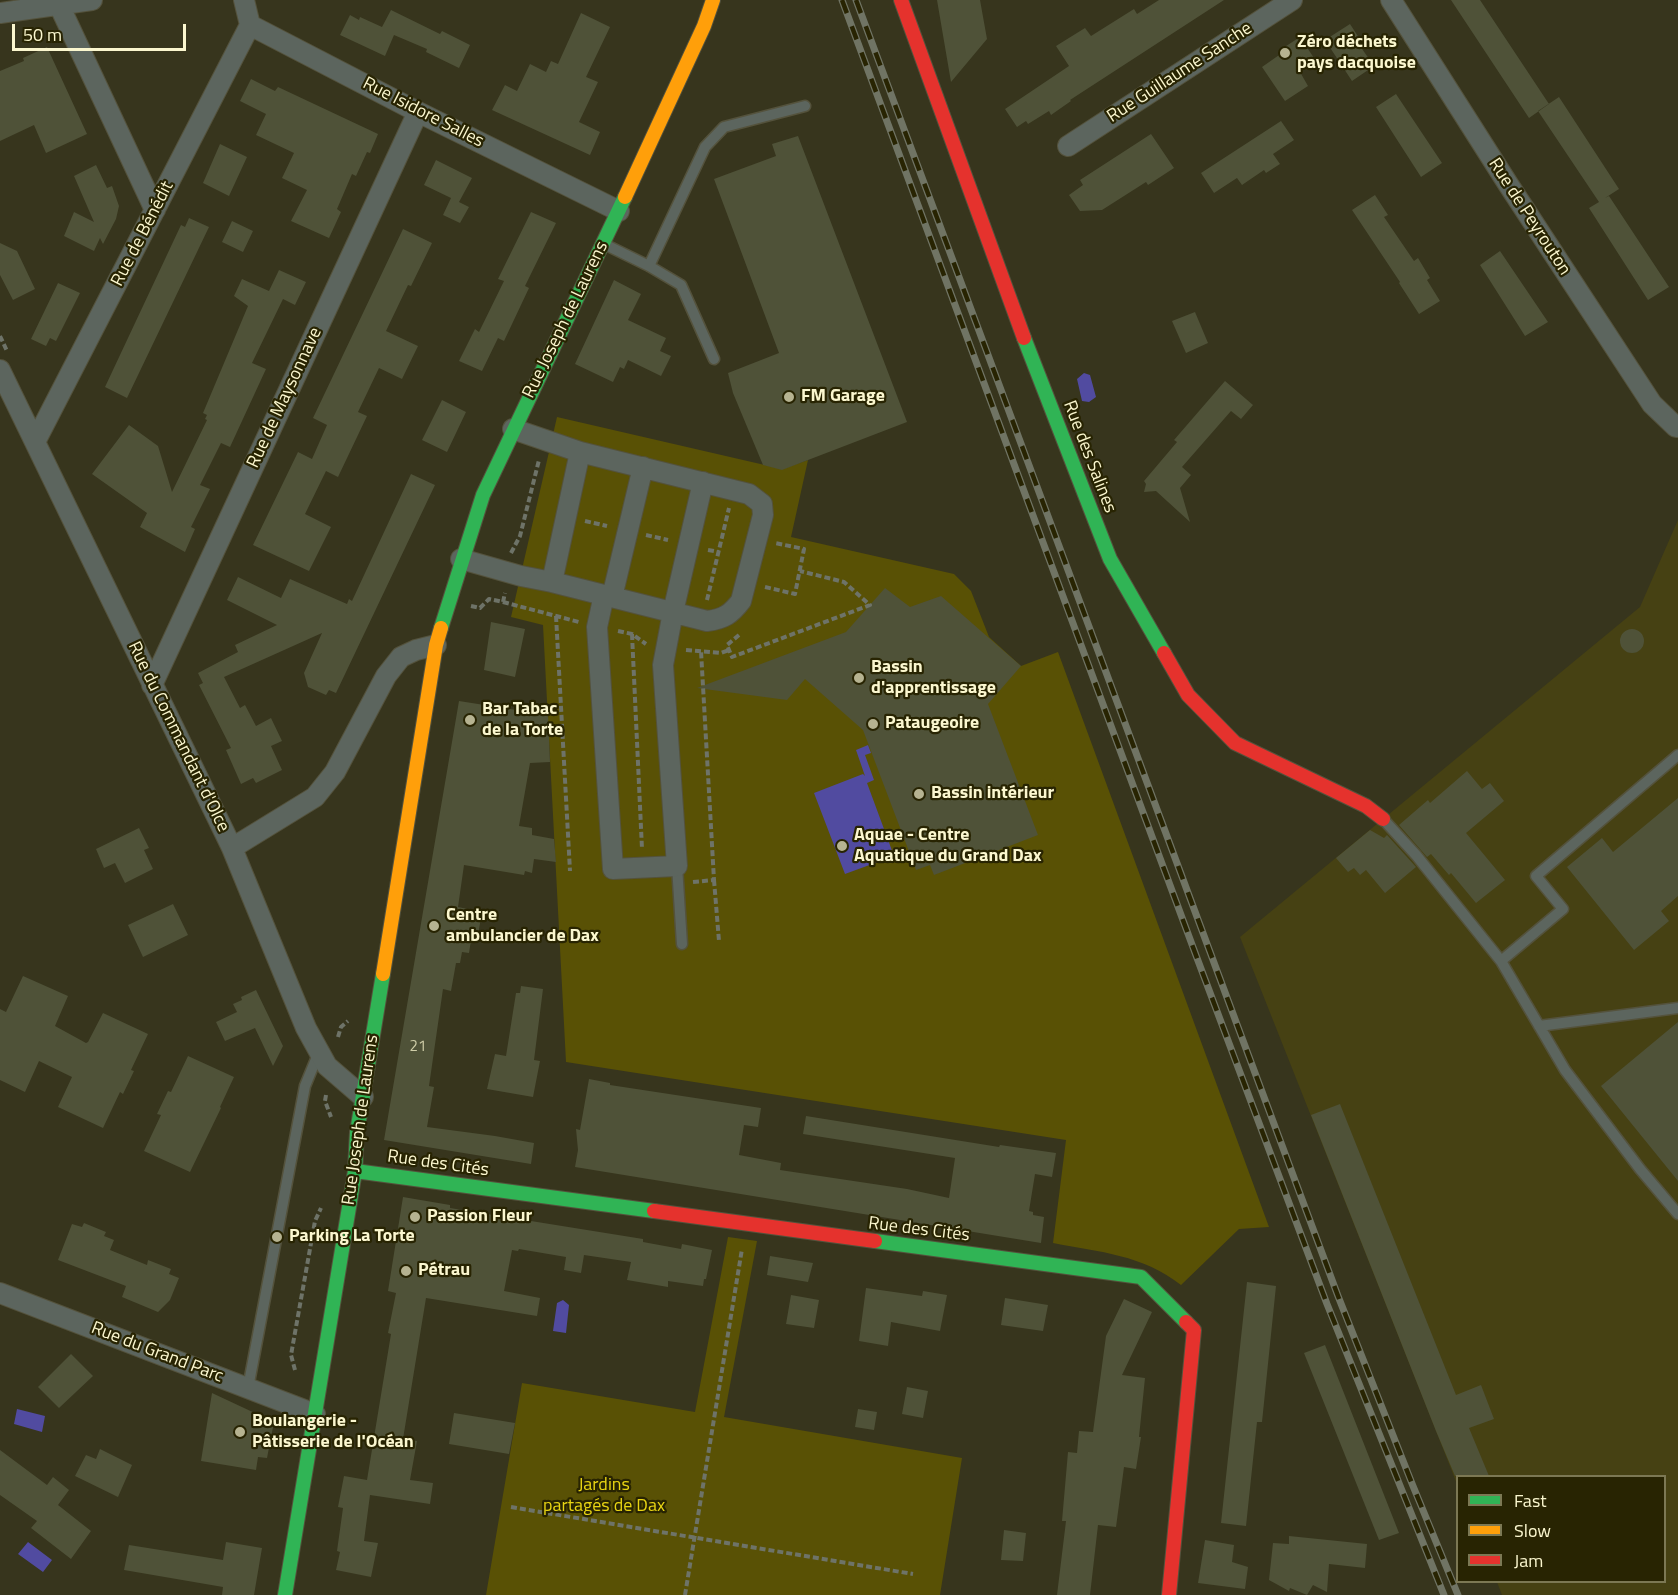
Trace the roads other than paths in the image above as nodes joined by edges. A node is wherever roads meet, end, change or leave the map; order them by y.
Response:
1 (92, 0) edge
2 (244, 0) edge
3 (713, 0) edge
4 (901, 0) edge
5 (1292, 0) edge
6 (1391, 0) edge
7 (59, 5) junction
8 (0, 14) edge
9 (250, 25) junction
10 (805, 106) dead end
11 (418, 112) junction
12 (1068, 146) dead end
13 (154, 210) junction
14 (620, 211) junction
15 (604, 244) junction
16 (649, 266) junction
17 (714, 359) dead end
18 (0, 370) edge
19 (1677, 427) edge
20 (513, 429) junction
21 (35, 442) junction
22 (580, 452) junction
23 (643, 467) junction
24 (703, 482) junction
25 (461, 559) junction
26 (552, 582) junction
27 (608, 596) junction
28 (673, 612) junction
29 (436, 645) junction
30 (153, 685) junction
31 (1678, 755) edge
32 (1383, 819) joint
33 (232, 848) junction
34 (677, 867) junction
35 (682, 944) dead end
36 (1501, 962) junction
37 (1678, 1008) edge
38 (1539, 1026) junction
39 (319, 1052) junction
40 (363, 1097) junction
41 (355, 1171) junction
42 (1678, 1214) edge
43 (0, 1293) edge
44 (248, 1388) junction
45 (315, 1414) junction
46 (285, 1595) edge
47 (1169, 1595) edge

1 - 7 street
2 - 9 street
3 - 14 street, Rue Joseph de Laurens
4 - 32 street, Rue des Salines
5 - 12 street, Rue Guillaume Sanche
6 - 19 street, Rue de Peyrouton
7 - 8 street
7 - 13 street
9 - 11 street, Rue Isidore Salles
9 - 13 street, Rue de Bénédit
10 - 16 lane
11 - 14 street, Rue Isidore Salles
11 - 30 street, Rue de Maysonnave
13 - 21 street, Rue de Bénédit
14 - 15 street, Rue Joseph de Laurens
15 - 16 lane
15 - 20 street, Rue Joseph de Laurens
16 - 17 lane
18 - 21 street, Rue du Commandant d'Olce
20 - 22 street
20 - 25 street, Rue Joseph de Laurens
21 - 30 street, Rue du Commandant d'Olce
22 - 23 street
22 - 26 street
23 - 24 street
23 - 27 street
24 - 28 street
24 - 28 street
25 - 26 street
25 - 29 street, Rue Joseph de Laurens
26 - 27 street
27 - 28 street
27 - 34 street
28 - 34 street
29 - 33 street
29 - 40 street, Rue Joseph de Laurens
30 - 33 street, Rue du Commandant d'Olce
31 - 36 lane
32 - 36 lane
33 - 39 street, Rue du Commandant d'Olce
34 - 35 lane
36 - 38 lane
37 - 38 lane
38 - 42 lane
39 - 40 street, Rue du Commandant d'Olce
39 - 44 lane
40 - 41 street, Rue Joseph de Laurens
41 - 45 street, Rue Joseph de Laurens
41 - 47 street, Rue des Cités
43 - 44 street, Rue du Grand Parc
44 - 45 street, Rue du Grand Parc
45 - 46 street, Rue Joseph de Laurens

